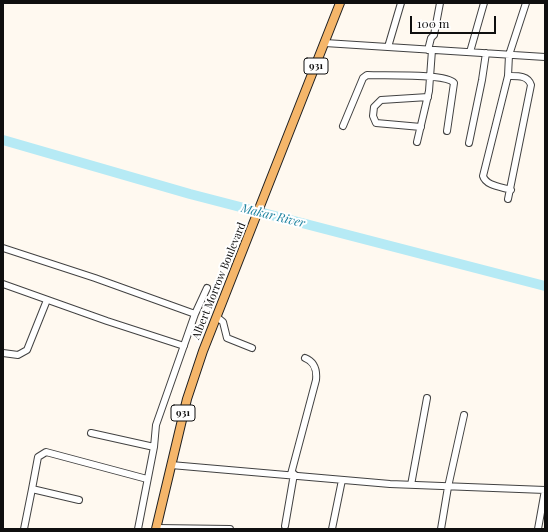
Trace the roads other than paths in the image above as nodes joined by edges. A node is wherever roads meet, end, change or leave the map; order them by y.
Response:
1 (340, 3) edge
2 (401, 3) edge
3 (440, 3) edge
4 (484, 3) edge
5 (526, 3) edge
6 (325, 43) junction
7 (388, 47) junction
8 (430, 50) junction
9 (470, 52) junction
10 (486, 53) junction
11 (509, 55) junction
12 (545, 57) edge
13 (431, 76) junction
14 (508, 76) junction
15 (428, 97) junction
16 (343, 126) dead end
17 (421, 127) junction
18 (447, 131) dead end
19 (417, 142) dead end
20 (469, 143) dead end
21 (511, 190) junction
22 (508, 199) dead end
23 (3, 248) edge
24 (3, 284) edge
25 (207, 288) dead end
26 (47, 300) junction
27 (195, 314) junction
28 (217, 317) junction
29 (184, 346) junction
30 (252, 348) dead end
31 (3, 353) edge
32 (305, 358) dead end
33 (427, 398) dead end
34 (464, 415) dead end
35 (91, 433) dead end
36 (154, 447) junction
37 (171, 465) junction
38 (292, 474) junction
39 (148, 478) junction
40 (342, 480) junction
41 (411, 485) junction
42 (448, 487) junction
43 (32, 489) junction
44 (545, 490) edge
45 (79, 500) dead end
46 (285, 526) dead end
47 (24, 529) edge
48 (138, 529) edge
49 (157, 529) edge
50 (230, 529) edge
51 (332, 529) edge
52 (441, 529) edge
53 (538, 529) edge

1 - 6 main road, Albert Morrow Boulevard / 931
2 - 7 street
3 - 8 street
4 - 9 street
5 - 11 street
6 - 7 street
6 - 28 main road, Albert Morrow Boulevard / 931
7 - 8 street
8 - 9 street
8 - 13 street
9 - 10 street
10 - 11 street
10 - 20 street
11 - 12 street
11 - 14 street
13 - 15 street
13 - 16 street
13 - 18 street
14 - 21 street
14 - 21 street
15 - 17 street
15 - 17 street
17 - 19 street
21 - 22 street
23 - 27 street
24 - 26 street
25 - 27 street
26 - 29 street
26 - 31 street
27 - 29 street
28 - 30 street
28 - 37 main road, Albert Morrow Boulevard / 931
29 - 36 street
32 - 38 street
33 - 41 street
34 - 42 street
35 - 36 street
36 - 39 street
37 - 38 street
37 - 49 main road, Albert Morrow Boulevard / 931
38 - 40 street
38 - 46 street
39 - 43 street
39 - 48 street
40 - 41 street
40 - 51 street
41 - 42 street
42 - 44 street
42 - 52 street
43 - 45 street
43 - 47 street
44 - 53 street
49 - 50 street

